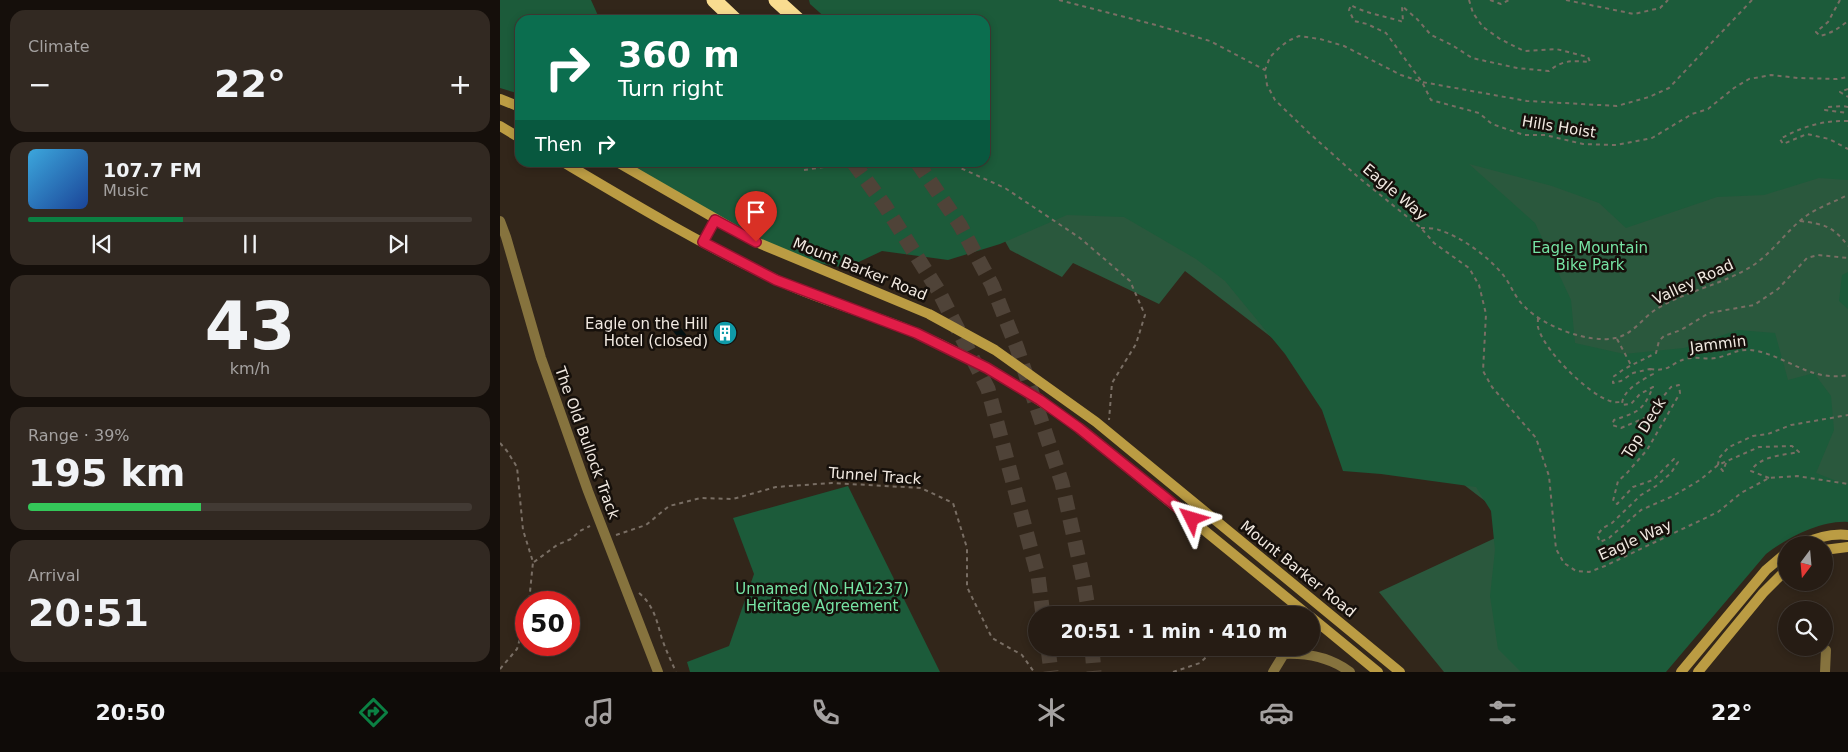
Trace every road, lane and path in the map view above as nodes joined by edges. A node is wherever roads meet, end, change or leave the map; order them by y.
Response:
1 (714, 0) edge
2 (776, 0) edge
3 (1059, 0) edge
4 (1469, 0) edge
5 (1490, 0) edge
6 (1509, 0) edge
7 (1566, 0) edge
8 (1668, 0) edge
9 (1752, 0) edge
10 (1840, 0) edge
11 (730, 15) edge
12 (792, 15) edge
13 (1848, 21) edge
14 (1264, 70) junction
15 (1848, 77) edge
16 (1422, 82) junction
17 (1848, 89) edge
18 (1848, 97) edge
19 (500, 99) edge
20 (515, 106) edge
21 (1848, 107) edge
22 (1848, 113) edge
23 (1848, 121) edge
24 (500, 126) edge
25 (515, 135) edge
26 (1848, 148) edge
27 (572, 167) edge
28 (626, 167) edge
29 (824, 167) edge
30 (958, 167) edge
31 (804, 170) dead end
32 (1848, 195) edge
33 (715, 220) junction
34 (500, 221) edge
35 (1800, 221) junction
36 (1420, 228) junction
37 (703, 242) junction
38 (1848, 246) edge
39 (1848, 258) edge
40 (1538, 318) junction
41 (1616, 338) junction
42 (1012, 361) junction
43 (1631, 365) junction
44 (1650, 369) junction
45 (1848, 375) edge
46 (1002, 377) junction
47 (1622, 402) junction
48 (1848, 415) edge
49 (1109, 433) junction
50 (500, 443) edge
51 (1726, 463) junction
52 (1718, 465) junction
53 (1769, 478) junction
54 (1848, 484) edge
55 (599, 522) junction
56 (1848, 535) edge
57 (1830, 536) edge
58 (606, 538) junction
59 (1848, 547) edge
60 (1833, 549) edge
61 (1778, 560) edge
62 (533, 562) junction
63 (1778, 578) edge
64 (530, 591) edge
65 (1298, 606) edge
66 (1320, 624) edge
67 (515, 650) edge
68 (1207, 656) edge
69 (1826, 656) edge
70 (500, 669) edge
71 (658, 672) edge
72 (1034, 672) edge
73 (1173, 672) edge
74 (1273, 672) edge
75 (1350, 672) edge
76 (1378, 672) edge
77 (1400, 672) edge
78 (1682, 672) edge
79 (1698, 672) edge
80 (1825, 672) edge

1 - 11 highway
2 - 12 highway
3 - 14 path
4 - 16 path, Hills Hoist
5 - 6 path
7 - 8 path
9 - 16 path
10 - 13 path
14 - 16 path
14 - 36 path, Eagle Way
15 - 16 path, Hills Hoist
17 - 18 path
19 - 20 main road
21 - 22 path
23 - 26 path
24 - 25 main road
27 - 37 main road, Mount Barker Road
28 - 33 main road, Mount Barker Road
29 - 31 path
30 - 49 path
32 - 35 path, Valley Road
33 - 37 main road
33 - 42 main road, Mount Barker Road
34 - 55 street, The Old Bullock Track
35 - 38 path
35 - 41 path, Valley Road
36 - 40 path
36 - 53 path, Eagle Way
37 - 46 main road, Mount Barker Road
39 - 43 path
40 - 41 path
40 - 47 path
41 - 43 path
42 - 46 main road
42 - 49 main road, Mount Barker Road
43 - 44 path
44 - 45 path, Jammin
44 - 47 path, Top Deck
46 - 65 main road, Mount Barker Road
47 - 52 path, Top Deck
48 - 52 path
49 - 77 main road, Mount Barker Road
50 - 62 path
51 - 52 path, Top Deck
51 - 52 path
51 - 53 path, Top Deck
53 - 54 path, Eagle Way
55 - 58 street, The Old Bullock Track
55 - 62 path
56 - 57 main road
58 - 71 street, The Old Bullock Track
58 - 72 path, Tunnel Track
59 - 60 main road
61 - 78 main road
62 - 64 path
63 - 79 main road
66 - 76 main road, Mount Barker Road
67 - 70 path
68 - 73 path
69 - 80 street
74 - 75 street

